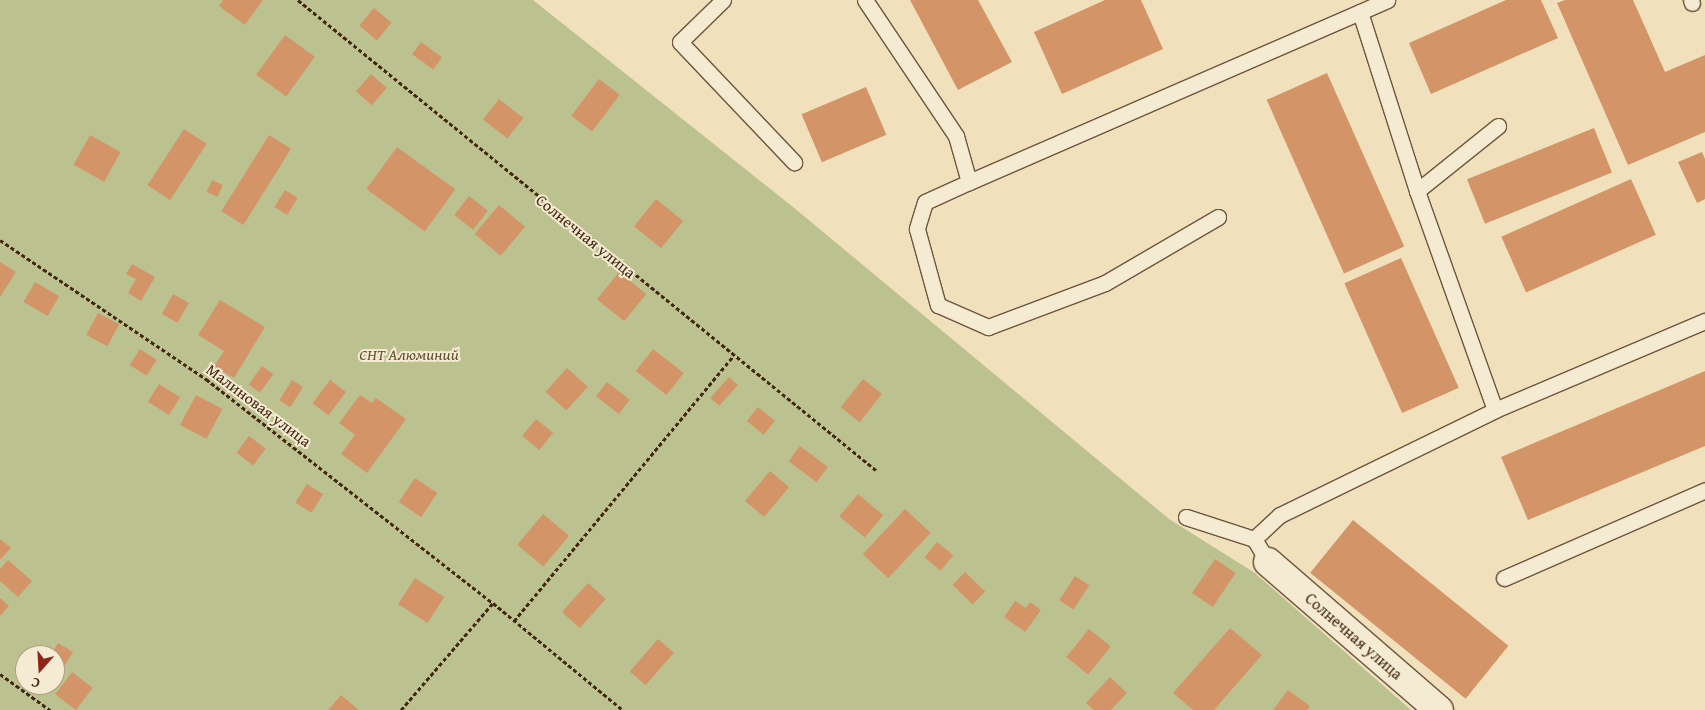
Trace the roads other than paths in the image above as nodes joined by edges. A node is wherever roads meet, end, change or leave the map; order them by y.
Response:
1 (723, 0) edge
2 (865, 0) edge
3 (1387, 0) edge
4 (1360, 12) junction
5 (1498, 126) dead end
6 (794, 162) dead end
7 (969, 182) junction
8 (1417, 191) junction
9 (1218, 217) dead end
10 (1705, 321) edge
11 (1496, 410) junction
12 (1705, 490) edge
13 (1186, 517) dead end
14 (1254, 539) junction
15 (1268, 562) joint
16 (1504, 578) dead end
17 (1439, 710) edge

1 - 6 lane
2 - 7 lane
3 - 4 lane
4 - 7 lane
4 - 8 lane
5 - 8 lane
7 - 9 lane
8 - 11 lane
10 - 11 lane
11 - 14 lane
12 - 16 lane
13 - 14 lane
14 - 15 lane
15 - 17 street, Солнечная улица

